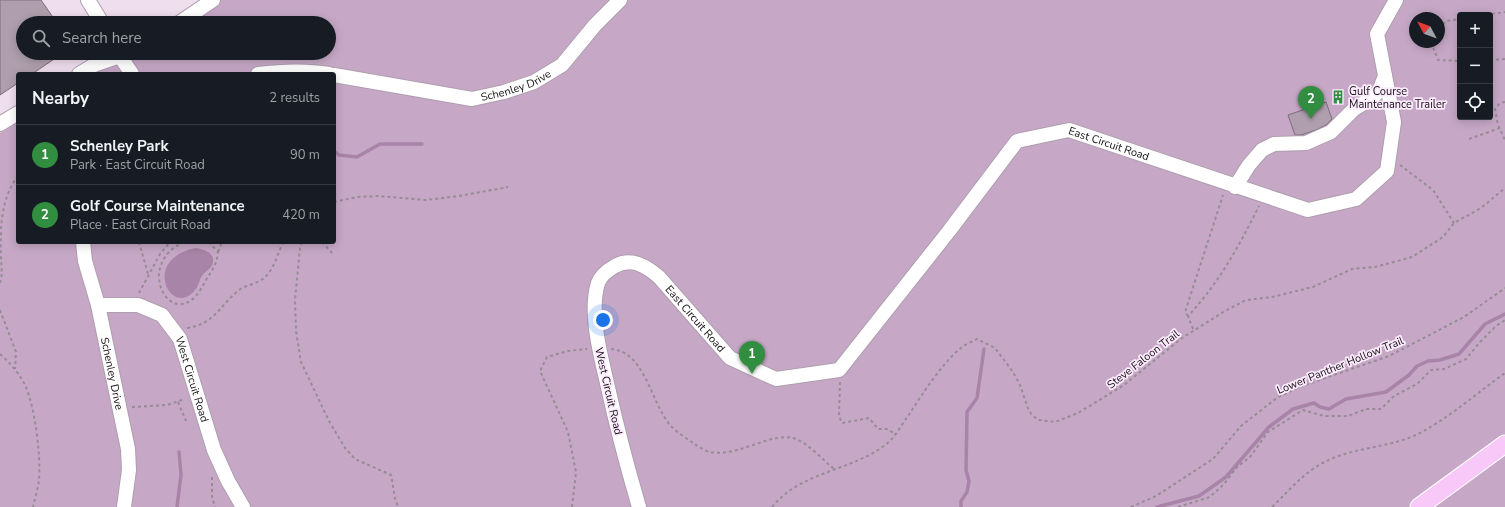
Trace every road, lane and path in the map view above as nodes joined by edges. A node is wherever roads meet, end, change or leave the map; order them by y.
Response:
1 (88, 0) edge
2 (213, 0) edge
3 (620, 0) edge
4 (1396, 0) edge
5 (1505, 12) edge
6 (1493, 14) edge
7 (98, 16) edge
8 (189, 16) edge
9 (1457, 19) edge
10 (1445, 22) edge
11 (1433, 48) edge
12 (1505, 59) edge
13 (107, 60) edge
14 (125, 60) edge
15 (1493, 60) edge
16 (1457, 61) edge
17 (82, 72) edge
18 (131, 72) edge
19 (276, 72) edge
20 (320, 72) edge
21 (336, 75) edge
22 (1385, 76) junction
23 (1505, 102) edge
24 (16, 114) edge
25 (0, 124) edge
26 (1500, 128) junction
27 (1469, 138) dead end
28 (1505, 140) edge
29 (1389, 158) junction
30 (16, 179) edge
31 (1231, 185) junction
32 (508, 186) dead end
33 (1505, 188) edge
34 (1264, 196) junction
35 (336, 202) edge
36 (1454, 223) junction
37 (83, 244) edge
38 (140, 244) edge
39 (168, 244) edge
40 (181, 244) edge
41 (211, 244) edge
42 (221, 244) edge
43 (282, 244) edge
44 (301, 244) edge
45 (324, 244) edge
46 (218, 252) junction
47 (334, 255) dead end
48 (647, 266) joint
49 (149, 275) junction
50 (0, 283) edge
51 (1505, 288) edge
52 (138, 296) dead end
53 (98, 305) junction
54 (0, 310) edge
55 (1188, 316) junction
56 (1505, 320) edge
57 (173, 330) junction
58 (1193, 330) junction
59 (599, 348) junction
60 (0, 354) edge
61 (15, 368) junction
62 (839, 370) junction
63 (1505, 373) edge
64 (198, 396) junction
65 (178, 402) junction
66 (119, 409) junction
67 (186, 421) dead end
68 (896, 434) junction
69 (1505, 444) edge
70 (834, 469) junction
71 (33, 507) edge
72 (124, 507) edge
73 (243, 507) edge
74 (398, 507) edge
75 (572, 507) edge
76 (639, 507) edge
77 (772, 507) edge
78 (1131, 507) edge
79 (1178, 507) edge
80 (1272, 507) edge
81 (1419, 507) edge

1 - 7 street
2 - 8 street
3 - 21 street, Schenley Drive
4 - 22 street, East Circuit Road
5 - 6 path
9 - 10 path
11 - 16 path
12 - 15 path
13 - 17 street
14 - 18 street
19 - 20 street
22 - 29 street, East Circuit Road
22 - 31 street
23 - 26 path
24 - 25 street
26 - 27 path
26 - 28 path
29 - 34 street, East Circuit Road
29 - 36 path
30 - 50 path
31 - 34 street, East Circuit Road
31 - 55 path
31 - 62 street, East Circuit Road
32 - 35 path
33 - 36 path, Steve Faloon Trail
34 - 55 path
36 - 58 path, Steve Faloon Trail
37 - 53 street, Schenley Drive
38 - 49 path
39 - 49 path
40 - 46 path
41 - 46 path
42 - 46 path
43 - 57 path
44 - 74 path
45 - 47 path
48 - 59 street, West Circuit Road
48 - 62 street, East Circuit Road
49 - 52 path
51 - 78 path, Lower Panther Hollow Trail
53 - 57 street, West Circuit Road
53 - 66 street, Schenley Drive
54 - 61 path
55 - 58 path
56 - 79 path
57 - 64 street, West Circuit Road
58 - 68 path, Steve Faloon Trail
59 - 70 path
59 - 75 path
59 - 76 street, West Circuit Road
60 - 61 path
61 - 71 path
62 - 68 path
63 - 80 path
64 - 65 path
64 - 73 street, West Circuit Road
65 - 66 path
65 - 67 path
66 - 72 street, Schenley Drive
68 - 70 path, Steve Faloon Trail
69 - 81 main road
70 - 77 path, Steve Faloon Trail

